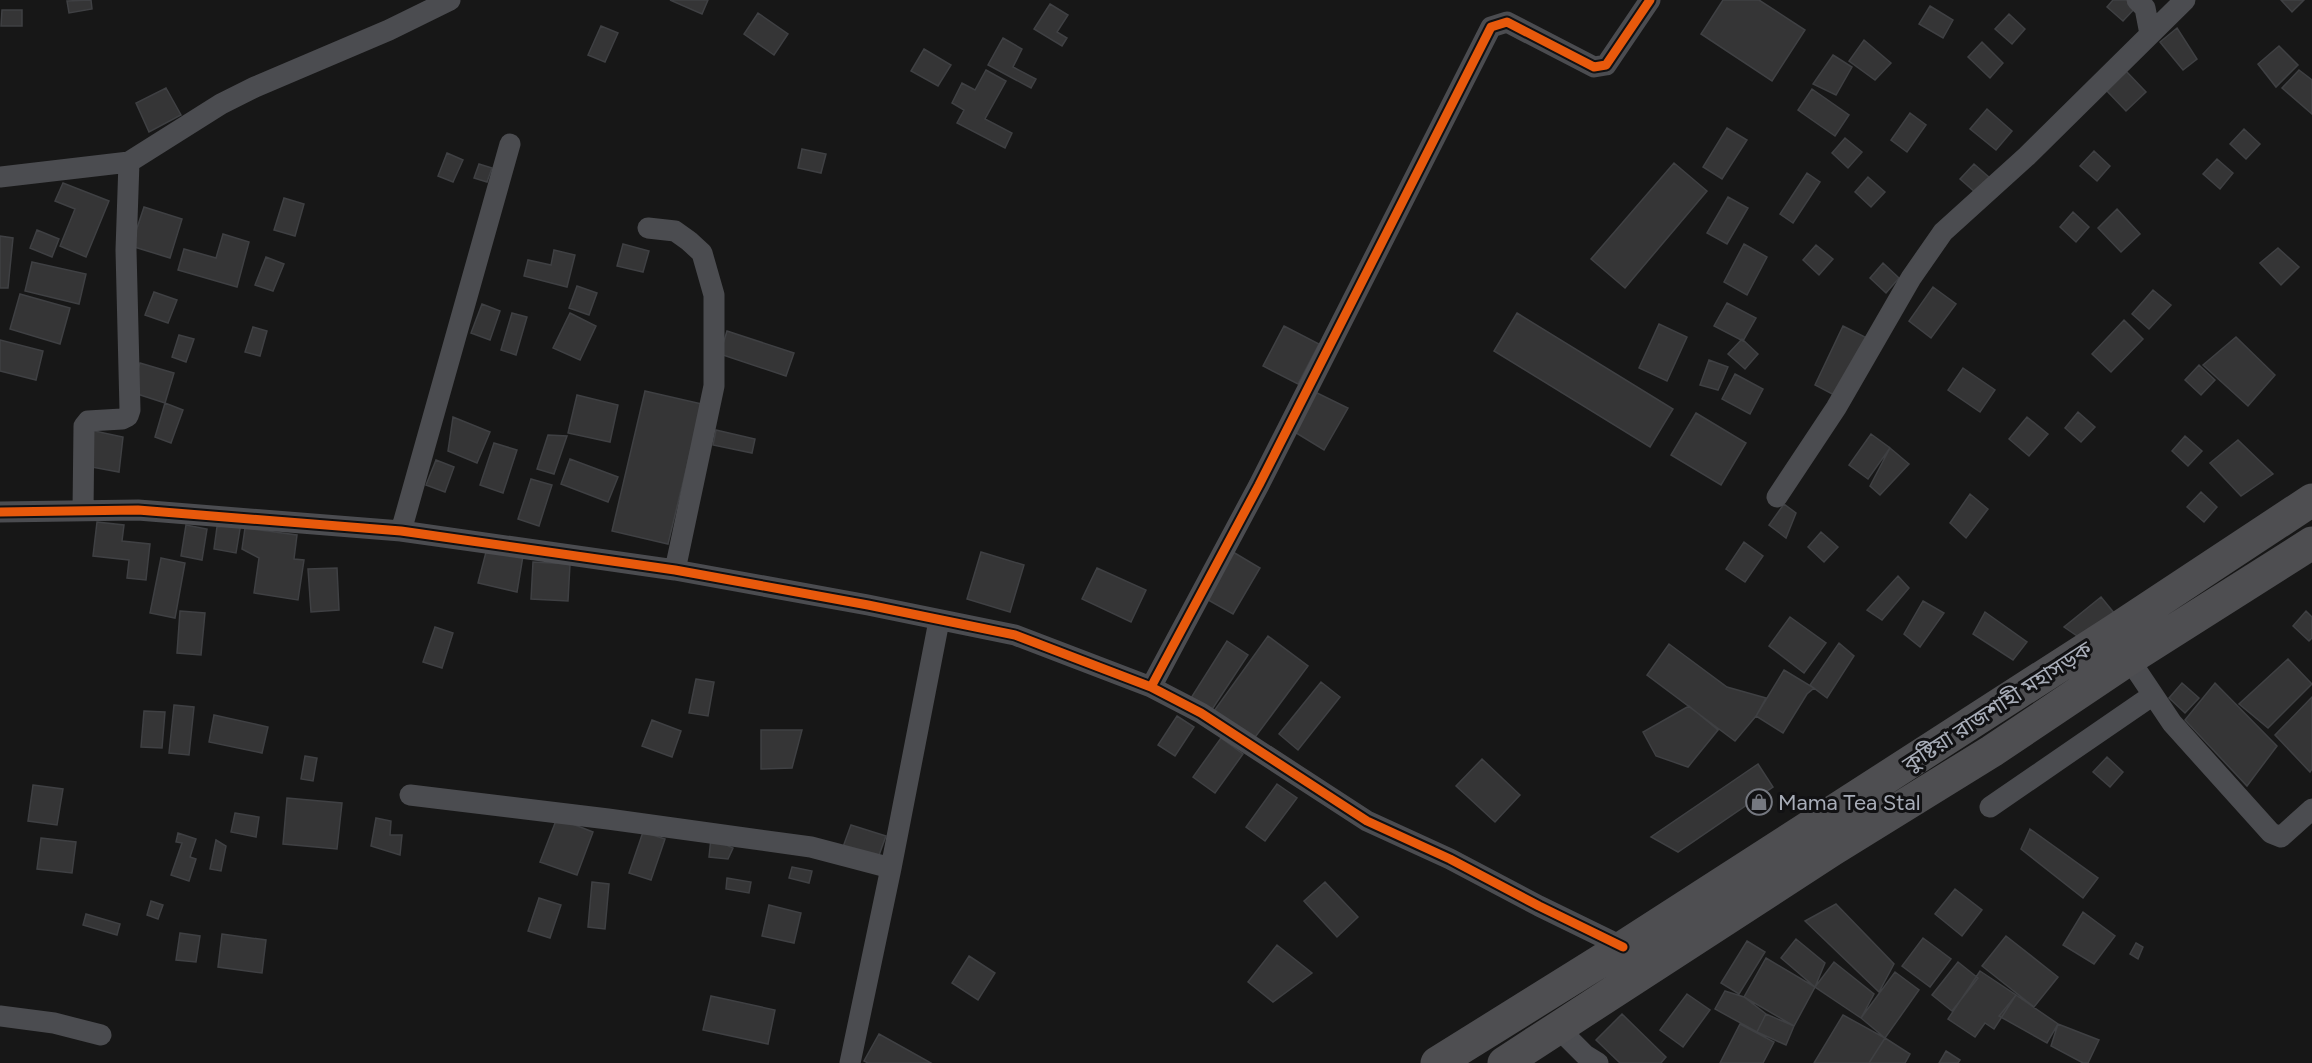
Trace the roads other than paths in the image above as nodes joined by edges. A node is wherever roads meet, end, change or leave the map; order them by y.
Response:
1 (450, 0) edge
2 (1650, 0) edge
3 (2137, 0) edge
4 (2185, 0) edge
5 (2150, 34) junction
6 (510, 144) dead end
7 (129, 162) junction
8 (0, 177) edge
9 (648, 228) dead end
10 (1777, 497) dead end
11 (2312, 500) edge
12 (83, 511) junction
13 (0, 512) edge
14 (401, 531) junction
15 (2312, 543) edge
16 (2236, 548) junction
17 (675, 570) junction
18 (2255, 581) junction
19 (939, 621) junction
20 (2129, 659) junction
21 (1151, 687) junction
22 (2153, 695) junction
23 (410, 795) dead end
24 (1990, 807) dead end
25 (2312, 809) edge
26 (1817, 821) junction
27 (1832, 850) junction
28 (891, 868) junction
29 (1623, 947) junction
30 (0, 1016) edge
31 (1559, 1029) junction
32 (101, 1035) dead end
33 (1439, 1062) edge
34 (850, 1063) edge
35 (1504, 1063) edge
36 (1598, 1063) edge

1 - 7 street
2 - 21 street
3 - 5 street
4 - 5 street
5 - 10 street
6 - 14 street
7 - 8 street
7 - 12 street
9 - 17 street
11 - 16 highway, কুষ্টিয়া রাজশাহী মহাসড়ক
12 - 13 street
12 - 14 street
14 - 17 street
15 - 18 highway, কুষ্টিয়া রাজশাহী মহাসড়ক
16 - 18 highway
16 - 26 highway, কুষ্টিয়া রাজশাহী মহাসড়ক
17 - 19 street
18 - 20 highway, কুষ্টিয়া রাজশাহী মহাসড়ক
19 - 21 street
19 - 28 street
20 - 22 street
20 - 27 highway, কুষ্টিয়া রাজশাহী মহাসড়ক
21 - 29 street
22 - 24 street
22 - 25 street
23 - 28 street
26 - 27 highway
26 - 29 highway, কুষ্টিয়া রাজশাহী মহাসড়ক
27 - 31 highway, কুষ্টিয়া রাজশাহী মহাসড়ক
28 - 34 street
29 - 33 highway, কুষ্টিয়া রাজশাহী মহাসড়ক
30 - 32 street
31 - 35 highway, কুষ্টিয়া রাজশাহী মহাসড়ক
31 - 36 street

